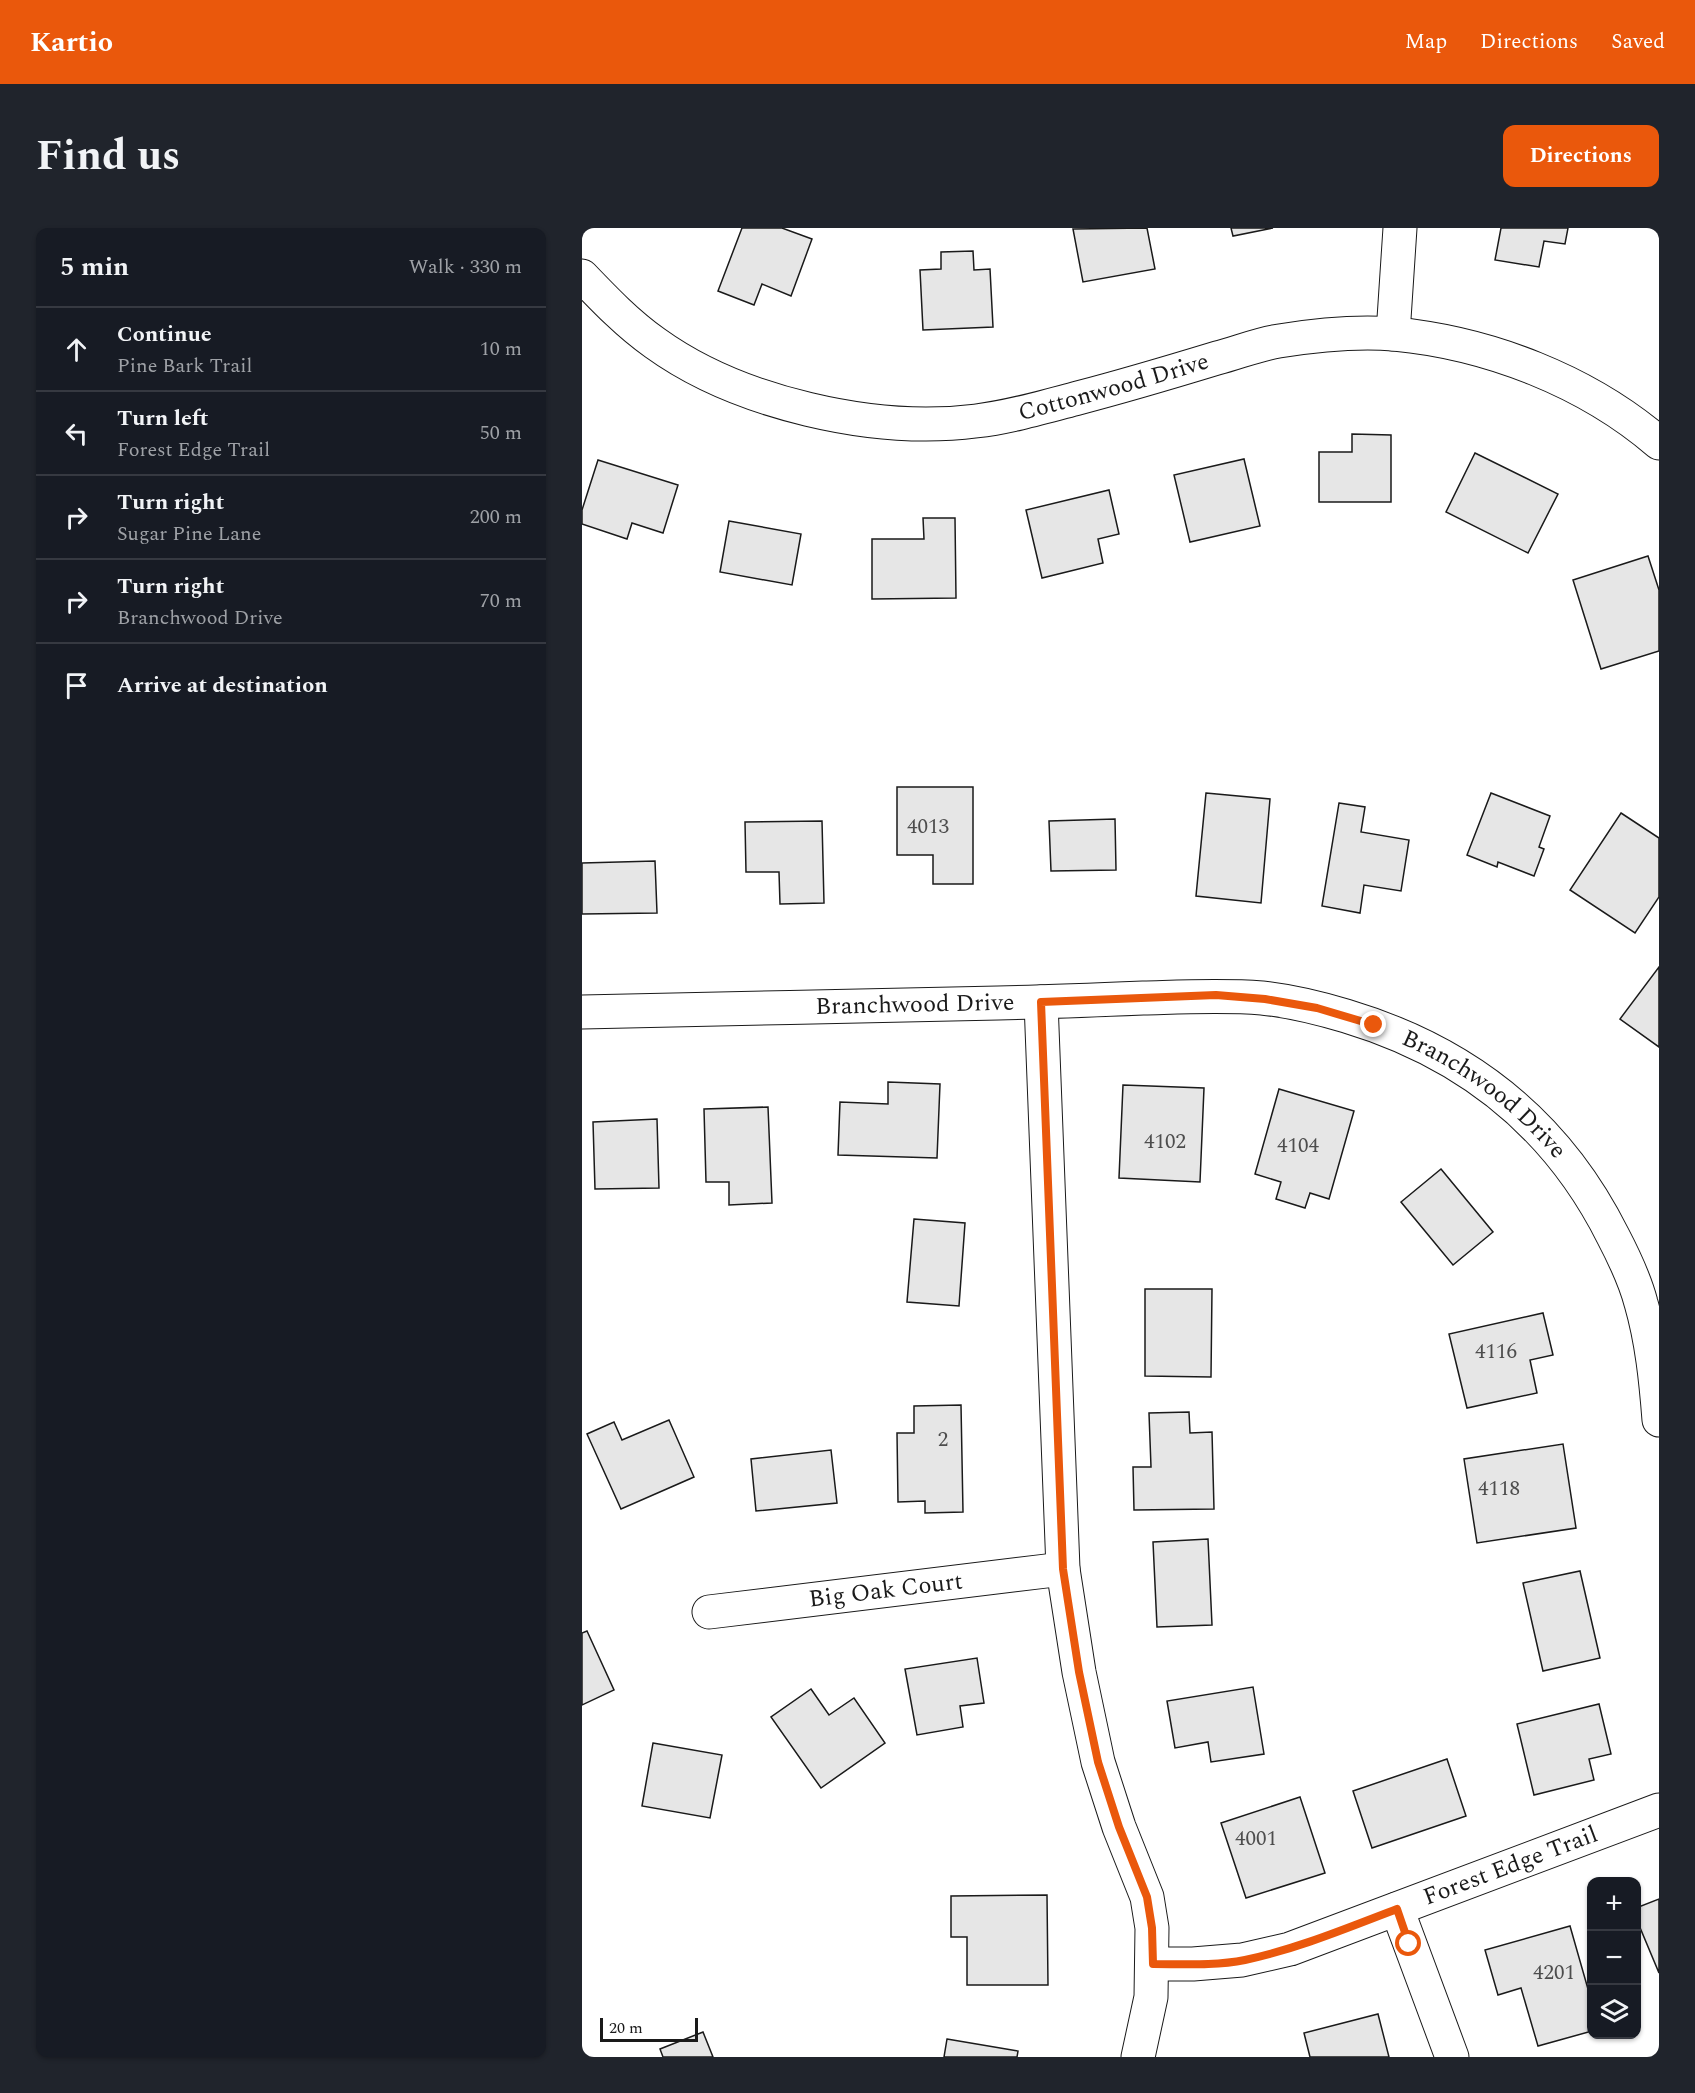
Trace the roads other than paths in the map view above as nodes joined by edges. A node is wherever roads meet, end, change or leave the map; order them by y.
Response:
1 (1400, 228) edge
2 (582, 276) edge
3 (1393, 334) junction
4 (1659, 443) edge
5 (1041, 1002) junction
6 (582, 1012) edge
7 (1659, 1420) edge
8 (1063, 1569) junction
9 (709, 1612) dead end
10 (1659, 1810) edge
11 (1397, 1909) junction
12 (1153, 1964) junction
13 (1138, 2057) edge
14 (1452, 2057) edge

1 - 3 street
2 - 3 street, Cottonwood Drive
3 - 4 street, Cottonwood Drive
5 - 6 street, Branchwood Drive
5 - 7 street, Branchwood Drive
5 - 8 street
8 - 9 street, Big Oak Court
8 - 12 street
10 - 11 street, Forest Edge Trail
11 - 12 street, Forest Edge Trail
11 - 14 street
12 - 13 street

